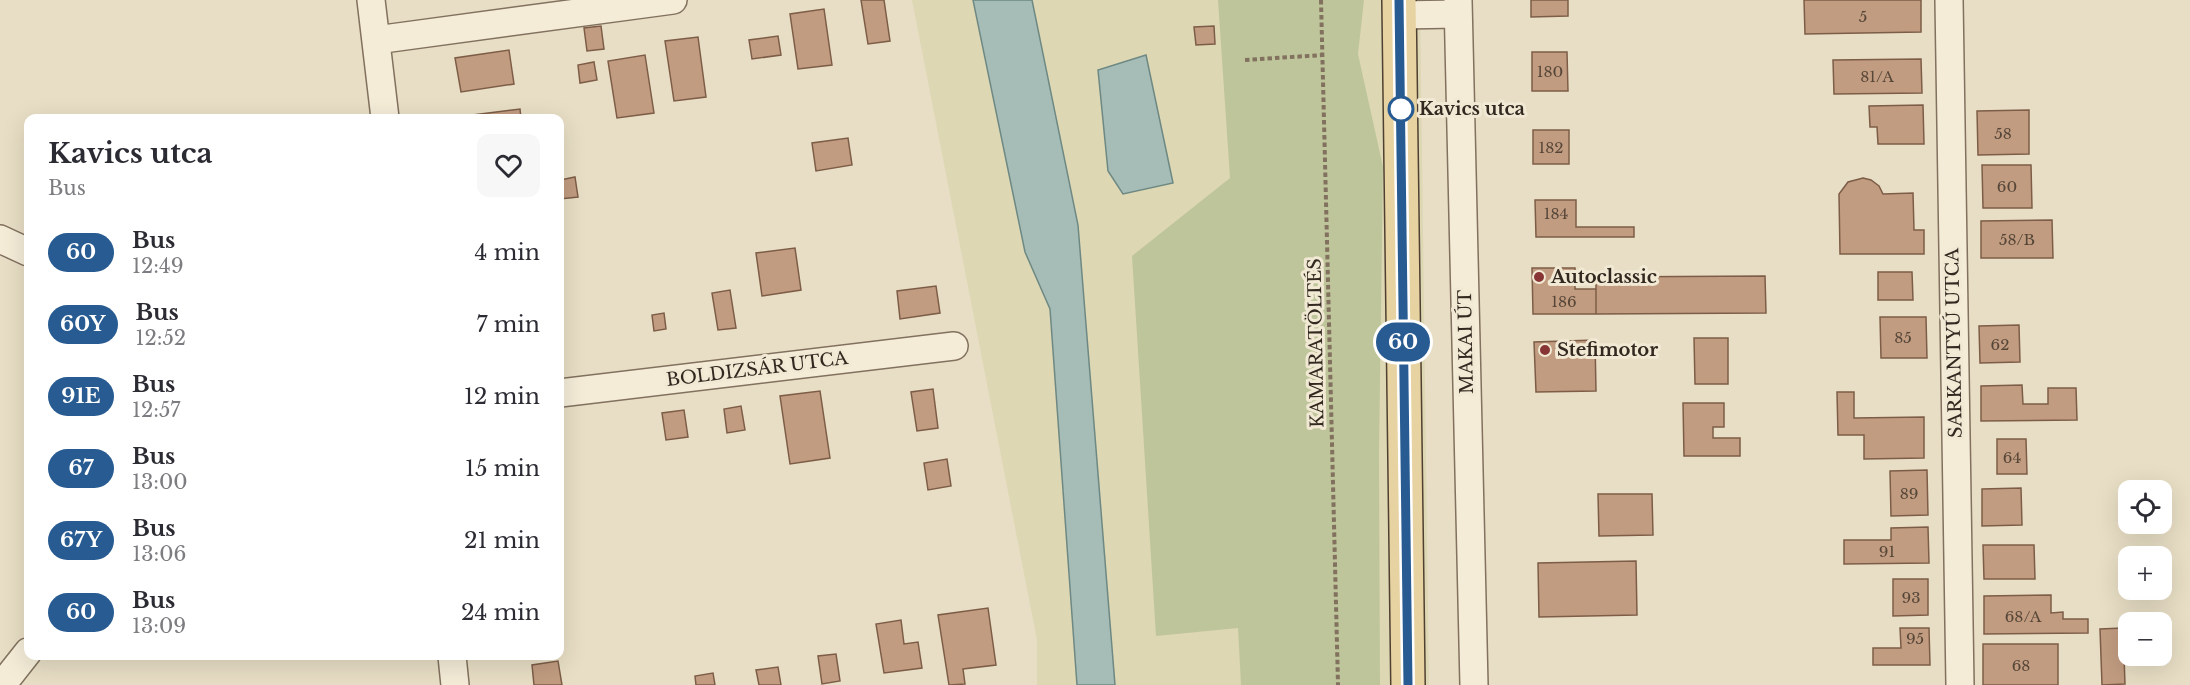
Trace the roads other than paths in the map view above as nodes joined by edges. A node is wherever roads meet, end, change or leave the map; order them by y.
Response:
1 (371, 0) edge
2 (673, 0) edge
3 (1949, 0) edge
4 (1458, 7) edge
5 (1399, 8) edge
6 (376, 40) junction
7 (385, 114) edge
8 (0, 239) edge
9 (24, 250) edge
10 (954, 346) dead end
11 (564, 393) edge
12 (24, 657) edge
13 (452, 660) edge
14 (2, 685) edge
15 (455, 685) edge
16 (1408, 685) edge
17 (1474, 685) edge
18 (1960, 685) edge

1 - 6 street
2 - 6 street
3 - 18 street, SARKANTYÚ UTCA
4 - 5 street
4 - 17 street, MAKAI ÚT
5 - 16 main road
6 - 7 street
8 - 9 street
10 - 11 street, BOLDIZSÁR UTCA
12 - 14 street
13 - 15 street

